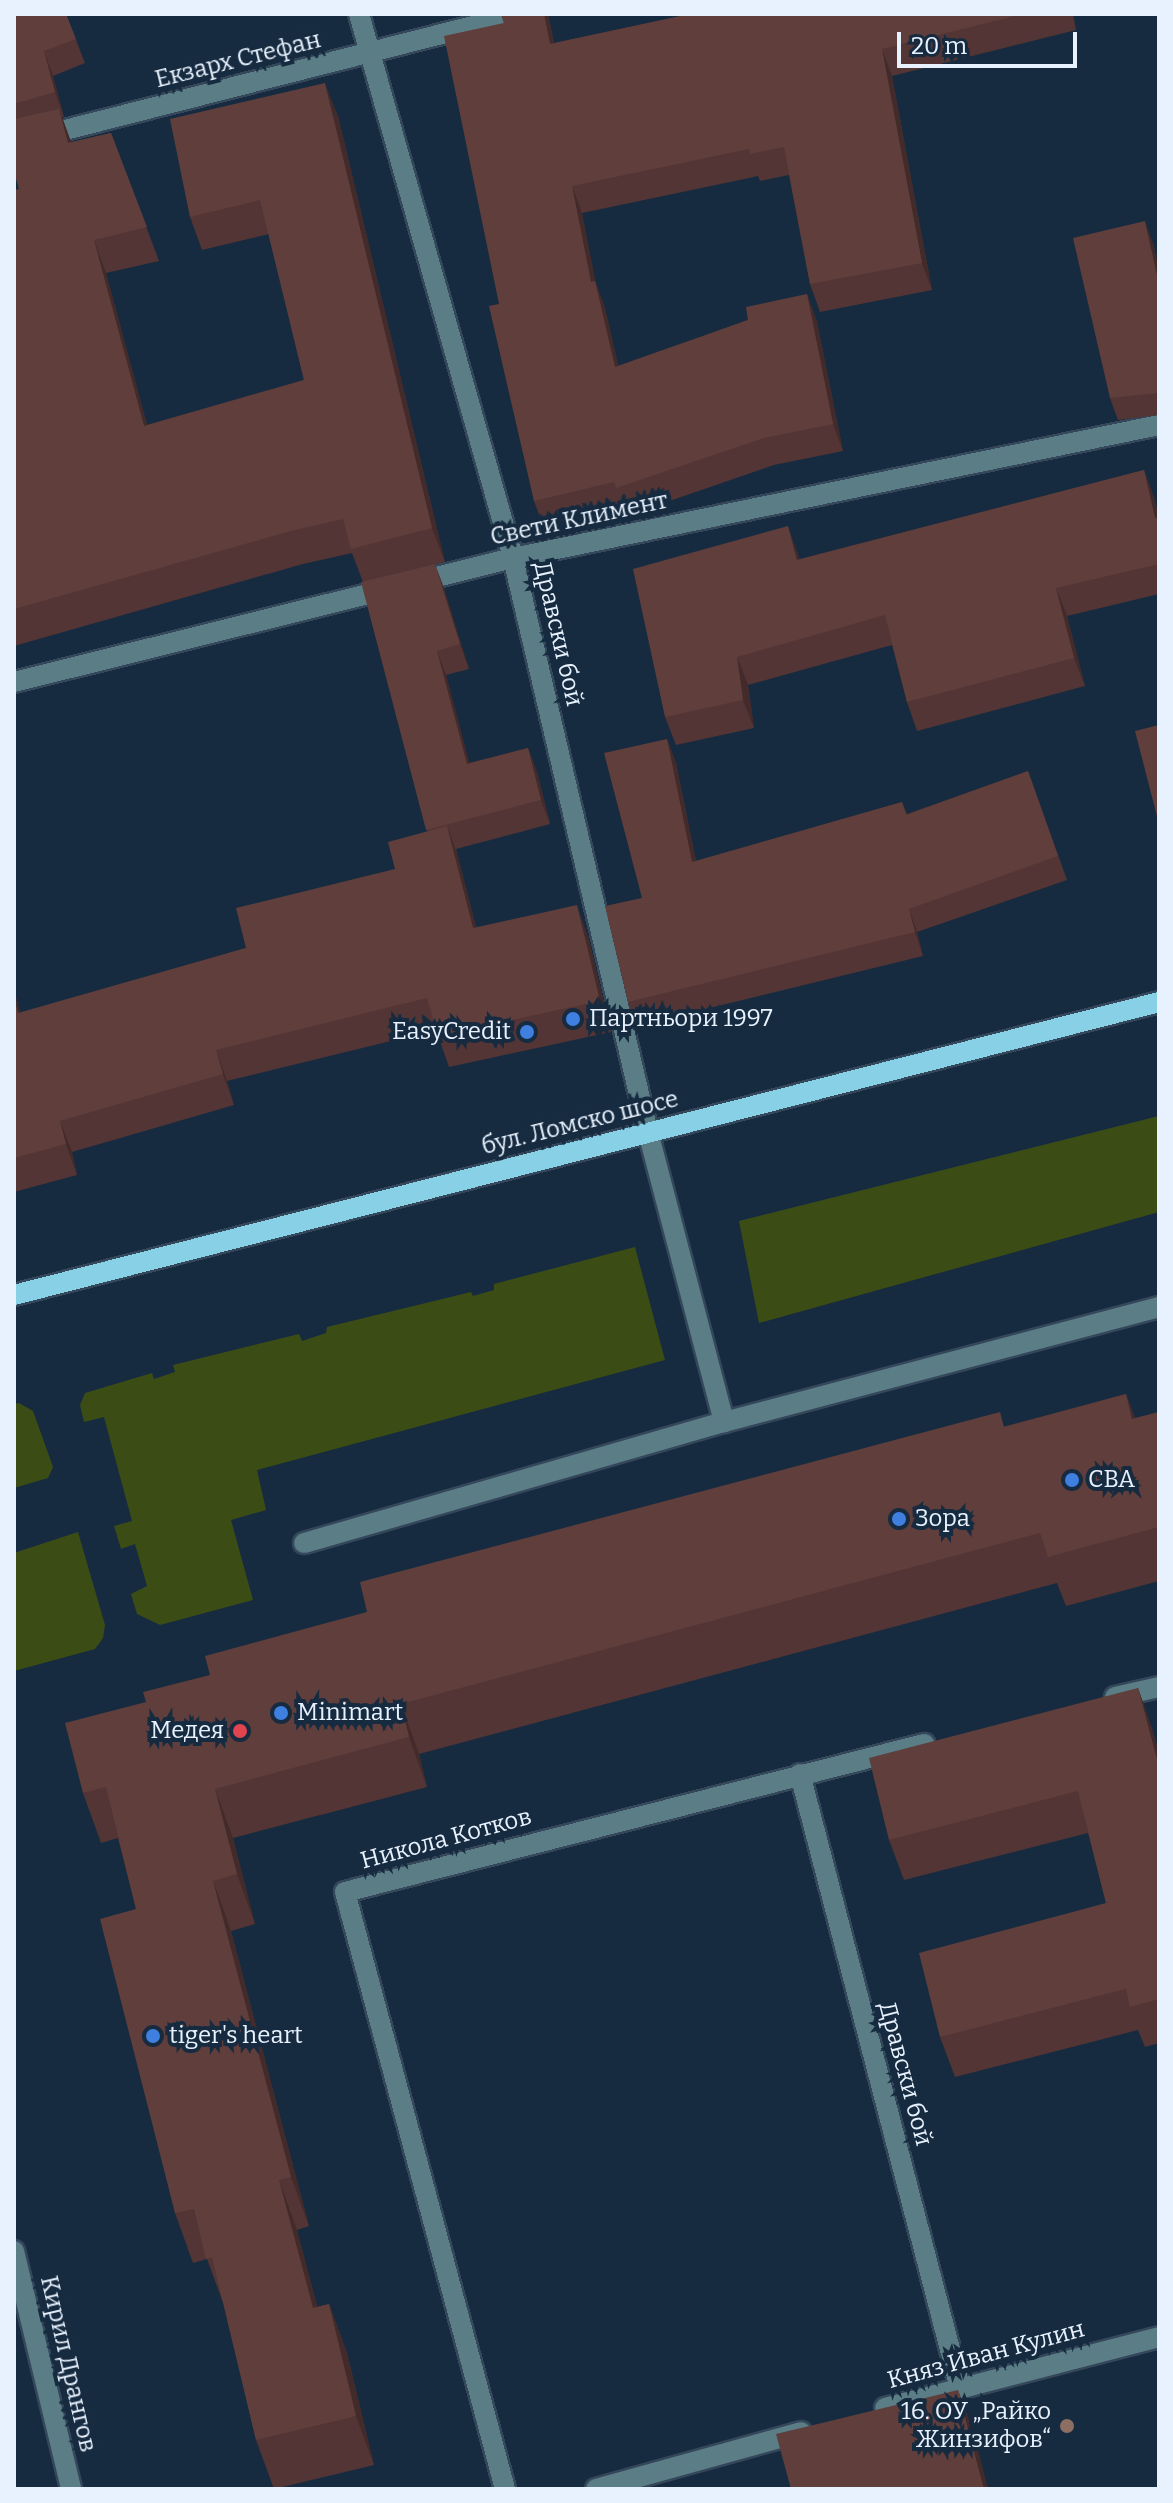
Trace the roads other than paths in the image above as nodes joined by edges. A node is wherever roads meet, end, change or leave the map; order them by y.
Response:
1 (359, 14) edge
2 (520, 14) edge
3 (370, 54) junction
4 (14, 143) edge
5 (1159, 425) edge
6 (513, 558) junction
7 (14, 682) edge
8 (1159, 1002) edge
9 (648, 1132) junction
10 (14, 1295) edge
11 (1159, 1307) edge
12 (724, 1422) junction
13 (304, 1543) dead end
14 (1159, 1687) edge
15 (1099, 1701) edge
16 (950, 1738) edge
17 (800, 1774) junction
18 (14, 2251) edge
19 (19, 2286) edge
20 (1159, 2337) edge
21 (960, 2388) junction
22 (868, 2413) edge
23 (823, 2426) edge
24 (71, 2489) edge
25 (505, 2489) edge
26 (596, 2489) edge

1 - 3 street, Дравски бой
2 - 3 street, Екзарх Стефан
3 - 4 street, Екзарх Стефан
3 - 6 street, Дравски бой
5 - 6 street, Свети Климент
6 - 7 street, Свети Климент
6 - 9 street, Дравски бой
8 - 9 main road, бул. Ломско шосе
9 - 10 main road, бул. Ломско шосе
9 - 12 street, Дравски бой
11 - 12 street
12 - 13 street
14 - 15 street
16 - 17 street, Никола Котков
17 - 21 street, Дравски бой
17 - 25 street, Никола Котков
18 - 19 street, Кирил Дрангов
19 - 24 street, Кирил Дрангов
20 - 21 street, Княз Иван Кулин
21 - 22 street, Княз Иван Кулин
23 - 26 street

